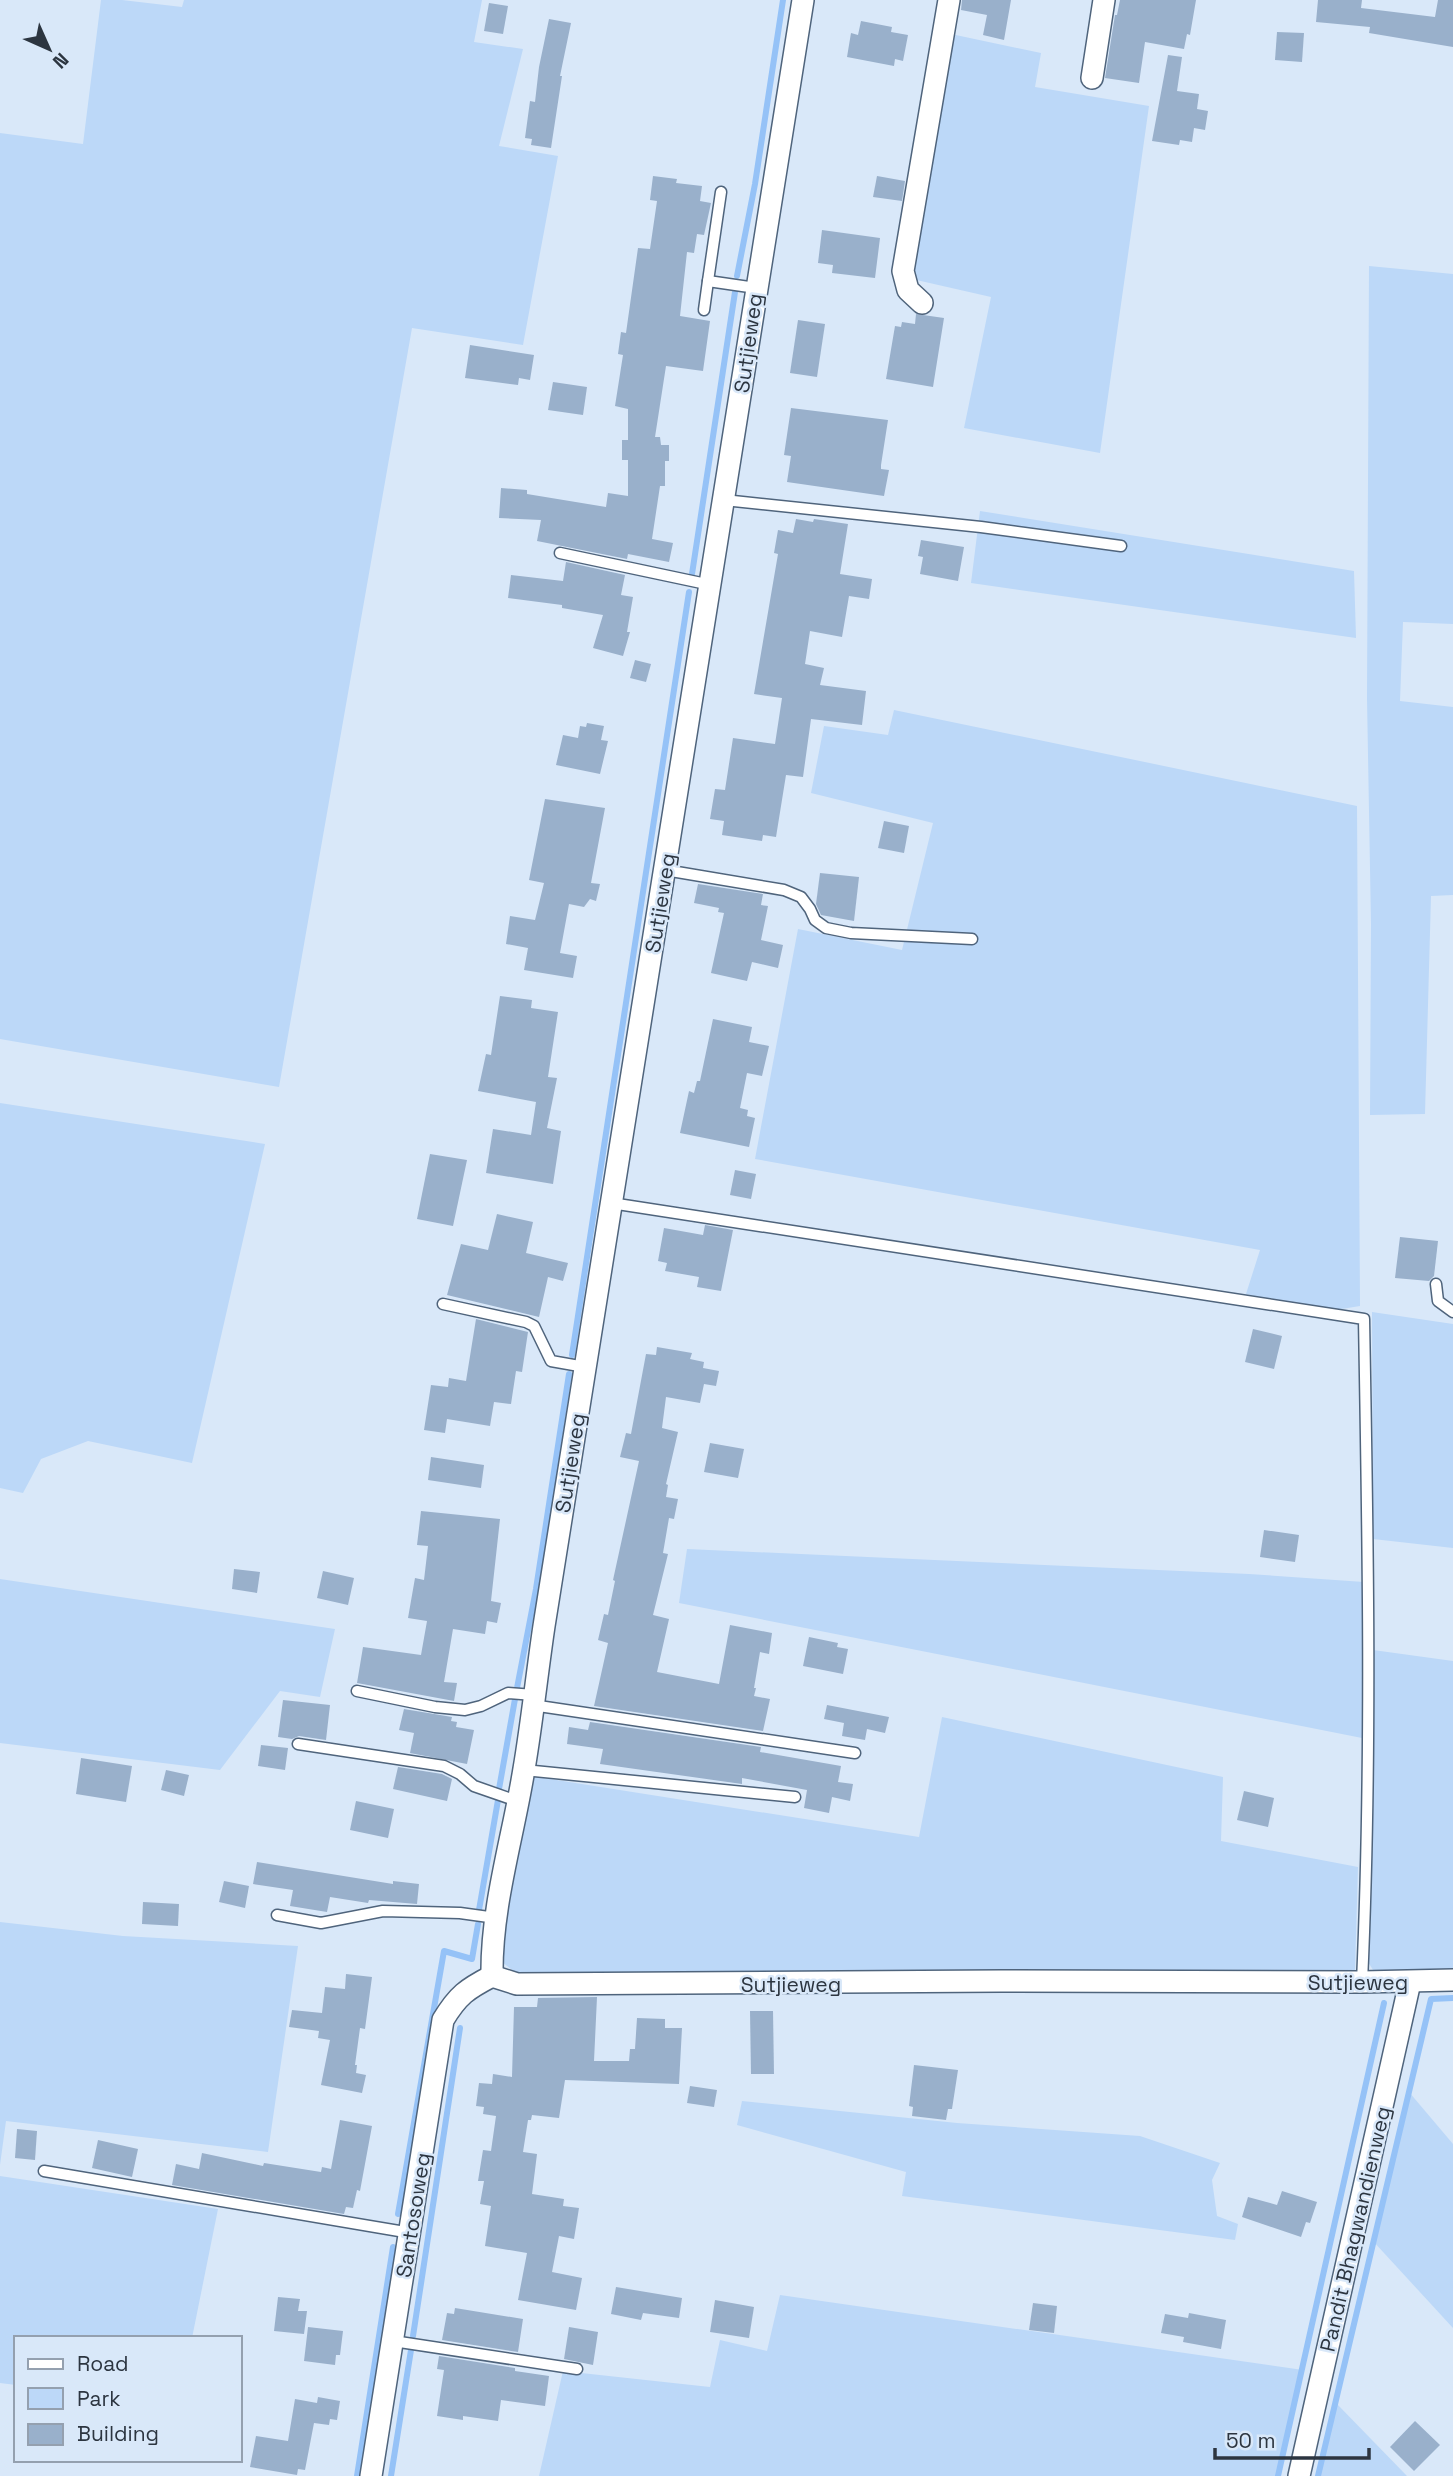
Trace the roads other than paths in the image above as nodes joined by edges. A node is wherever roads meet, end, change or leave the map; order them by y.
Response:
1 (803, 0) edge
2 (949, 0) edge
3 (1104, 0) edge
4 (1091, 78) dead end
5 (721, 192) dead end
6 (708, 281) junction
7 (756, 288) junction
8 (922, 303) dead end
9 (704, 310) dead end
10 (724, 500) junction
11 (1121, 546) dead end
12 (560, 553) dead end
13 (711, 585) junction
14 (665, 870) junction
15 (972, 939) dead end
16 (611, 1203) junction
17 (1436, 1284) dead end
18 (443, 1304) dead end
19 (1453, 1312) edge
20 (585, 1367) junction
21 (357, 1691) dead end
22 (533, 1700) junction
23 (298, 1744) dead end
24 (855, 1753) dead end
25 (524, 1770) junction
26 (795, 1797) dead end
27 (517, 1801) junction
28 (277, 1915) dead end
29 (496, 1918) junction
30 (492, 1976) junction
31 (1453, 1980) edge
32 (1362, 1982) junction
33 (1410, 1982) junction
34 (44, 2171) dead end
35 (411, 2233) junction
36 (393, 2341) junction
37 (577, 2369) dead end
38 (371, 2476) edge
39 (1299, 2476) edge

1 - 7 street, Sutjieweg
2 - 8 street
3 - 4 street
5 - 6 lane
6 - 7 lane
6 - 9 lane
7 - 10 street, Sutjieweg
10 - 11 lane
10 - 13 street, Sutjieweg
12 - 13 lane
13 - 14 street, Sutjieweg
14 - 15 lane
14 - 16 street, Sutjieweg
16 - 20 street, Sutjieweg
16 - 32 lane
17 - 19 lane
18 - 20 lane
20 - 22 street, Sutjieweg
21 - 22 lane
22 - 24 lane
22 - 25 street, Sutjieweg
23 - 27 lane
25 - 26 lane
25 - 27 street, Sutjieweg
27 - 29 street, Sutjieweg
28 - 29 lane
29 - 30 street, Sutjieweg
30 - 32 street, Sutjieweg
30 - 35 street, Santosoweg
31 - 33 street, Sutjieweg
32 - 33 street, Sutjieweg
33 - 39 street, Pandit Bhagwandienweg
34 - 35 lane
35 - 36 street, Santosoweg
36 - 37 lane
36 - 38 street, Santosoweg

